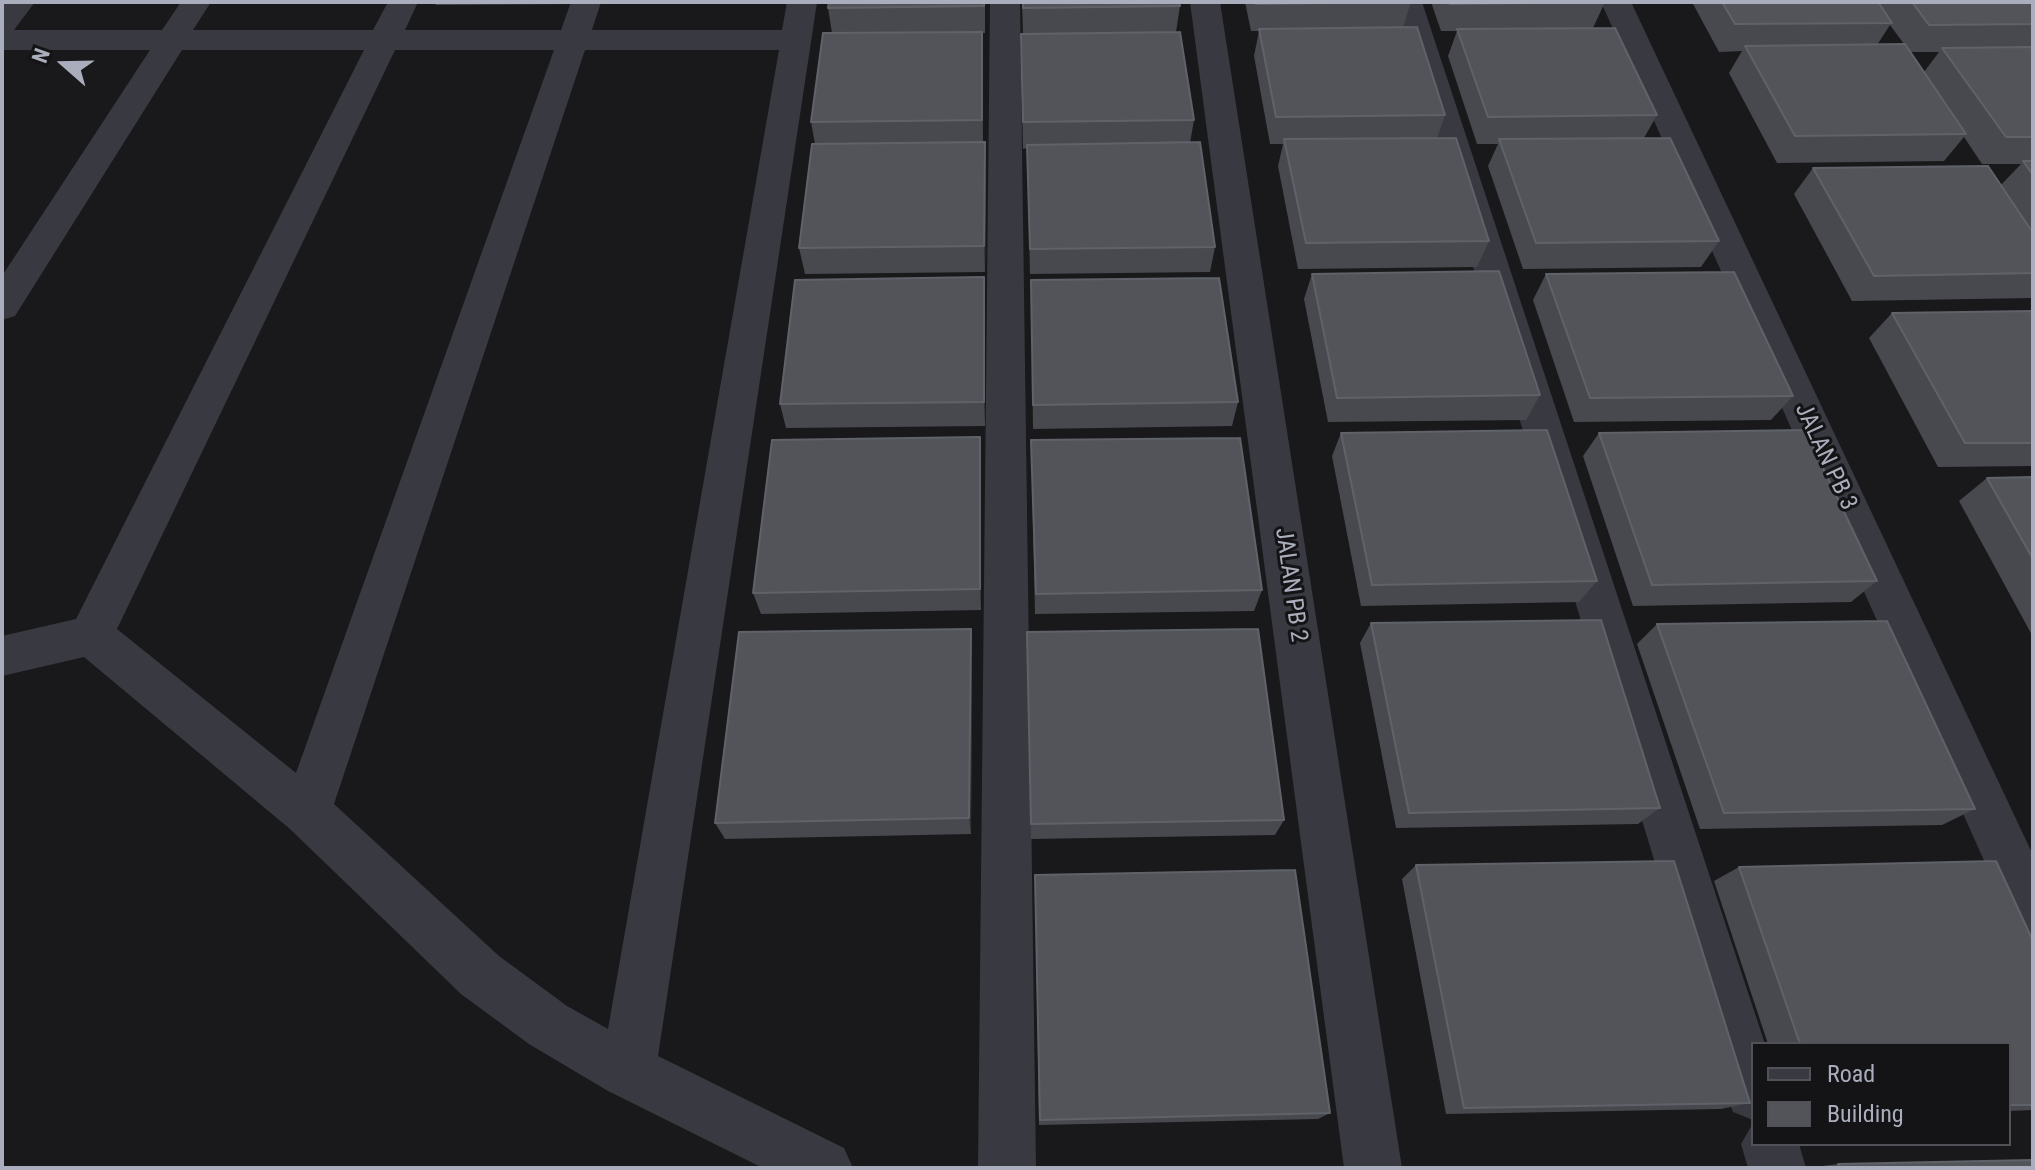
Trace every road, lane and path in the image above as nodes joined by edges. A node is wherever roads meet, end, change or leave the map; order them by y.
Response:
1 (20, 2) edge
2 (196, 2) edge
3 (403, 2) edge
4 (586, 2) edge
5 (1005, 2) edge
6 (1205, 2) edge
7 (1407, 2) edge
8 (1616, 2) edge
9 (799, 21) edge
10 (2, 25) edge
11 (2, 40) edge
12 (172, 40) junction
13 (386, 40) junction
14 (573, 40) junction
15 (2, 306) edge
16 (91, 635) junction
17 (2, 656) edge
18 (307, 812) junction
19 (2033, 912) edge
20 (628, 1071) junction
21 (1751, 1086) edge
22 (1771, 1146) edge
23 (824, 1168) edge
24 (1007, 1168) edge
25 (1373, 1168) edge
26 (1777, 1168) edge

1 - 10 street
2 - 12 street
3 - 13 street
4 - 14 street
5 - 24 street
6 - 25 street, JALAN PB 2
7 - 21 street
8 - 19 street, JALAN PB 3
9 - 14 street
9 - 20 street
11 - 12 street
12 - 13 street
12 - 15 street
13 - 14 street
13 - 16 street
14 - 18 street
16 - 17 street
16 - 18 street
18 - 20 street
20 - 23 street
22 - 26 street

